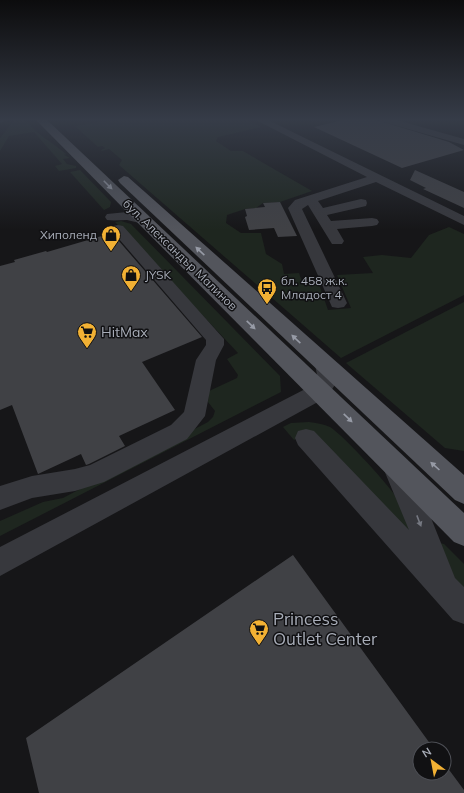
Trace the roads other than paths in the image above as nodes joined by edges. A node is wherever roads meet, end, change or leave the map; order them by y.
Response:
1 (78, 156) edge
2 (96, 156) edge
3 (333, 156) edge
4 (377, 178) junction
5 (123, 200) junction
6 (311, 200) junction
7 (361, 203) dead end
8 (319, 213) junction
9 (113, 220) junction
10 (144, 220) junction
11 (464, 221) edge
12 (372, 222) dead end
13 (327, 226) junction
14 (337, 241) dead end
15 (338, 303) dead end
16 (325, 365) junction
17 (320, 391) junction
18 (306, 438) dead end
19 (391, 460) junction
20 (464, 492) edge
21 (0, 498) edge
22 (464, 532) edge
23 (0, 562) edge
24 (444, 587) junction
25 (464, 609) edge

1 -> 5 main road, бул. Александър Малинов
16 -> 2 main road, бул. Александър Малинов
3 - 4 street
4 - 6 street
4 - 11 street
5 - 9 street
5 - 10 main road, бул. Александър Малинов
6 - 8 street
6 - 15 street
7 - 8 street
8 - 13 street
9 - 10 street
9 - 21 street
10 -> 17 main road, бул. Александър Малинов
12 - 13 street
13 - 14 street
16 - 17 street
20 -> 16 main road, бул. Александър Малинов
17 -> 19 main road, бул. Александър Малинов
17 - 23 street
18 - 24 street
19 - 22 main road, бул. Александър Малинов
19 -> 24 street
24 - 25 street

